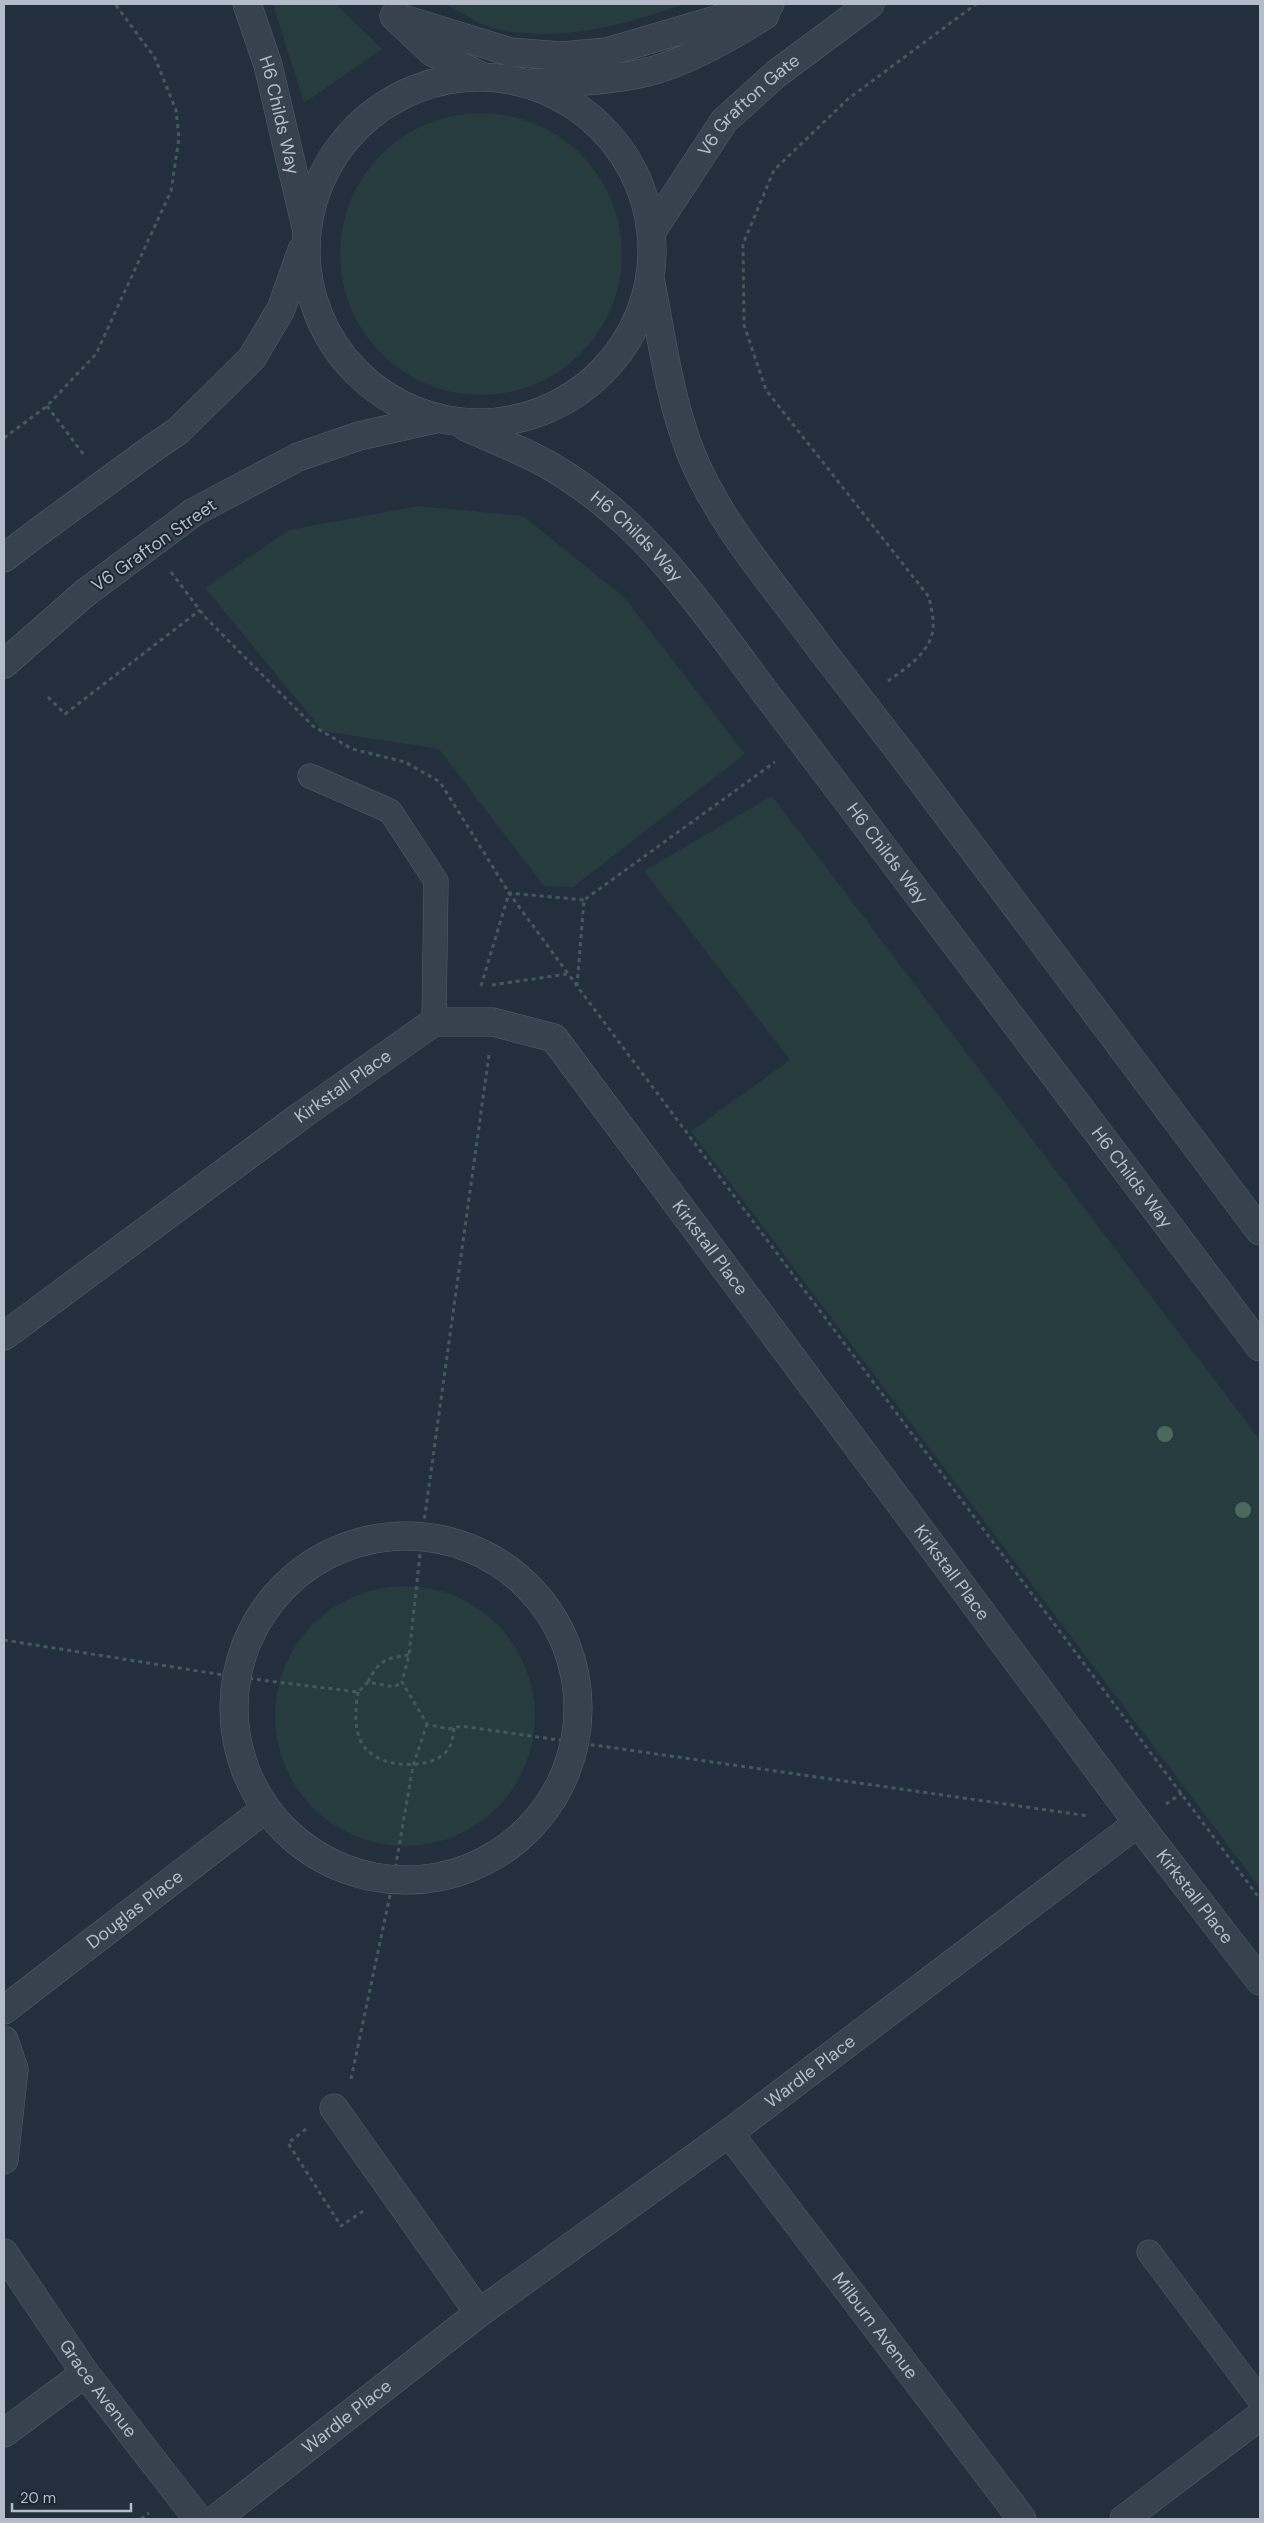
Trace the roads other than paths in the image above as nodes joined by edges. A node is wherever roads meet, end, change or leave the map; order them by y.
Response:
1 (247, 4) edge
2 (770, 4) edge
3 (781, 4) edge
4 (870, 4) edge
5 (388, 10) edge
6 (481, 76) junction
7 (528, 83) junction
8 (652, 231) junction
9 (306, 235) junction
10 (650, 279) junction
11 (446, 421) junction
12 (4, 558) edge
13 (4, 664) edge
14 (310, 776) dead end
15 (434, 1022) junction
16 (1260, 1231) edge
17 (4, 1336) edge
18 (1260, 1347) edge
19 (266, 1809) junction
20 (1138, 1824) junction
21 (1260, 1982) edge
22 (4, 2010) edge
23 (4, 2040) edge
24 (334, 2108) road end
25 (729, 2133) junction
26 (4, 2160) edge
27 (1149, 2252) dead end
28 (4, 2253) edge
29 (479, 2313) junction
30 (85, 2373) junction
31 (1260, 2400) edge
32 (1260, 2416) edge
33 (4, 2434) edge
34 (198, 2519) edge
35 (216, 2519) edge
36 (1022, 2519) edge
37 (1124, 2519) edge

1 - 9 street, H6 Childs Way
2 - 5 street
3 - 7 street
4 - 8 street, V6 Grafton Gate
5 - 6 street
6 - 7 street
6 - 9 street
7 - 8 street
8 - 10 street
9 - 11 street, H6 Childs Way
9 - 12 street, bridge
10 - 11 street
10 - 16 street, bridge
11 - 13 street, V6 Grafton Street, bridge
11 - 18 street, H6 Childs Way, bridge
14 - 15 lane
15 - 17 street, Kirkstall Place
15 - 20 street, Kirkstall Place
19 - 19 street
19 - 22 street, Douglas Place
20 - 21 street, Kirkstall Place
20 - 25 street, Wardle Place
23 - 26 street
24 - 29 street
25 - 29 street, Wardle Place
25 - 36 street, Milburn Avenue
27 - 31 lane
28 - 30 street, Grace Avenue
29 - 35 street, Wardle Place
30 - 33 street
30 - 34 street, Grace Avenue
32 - 37 street

